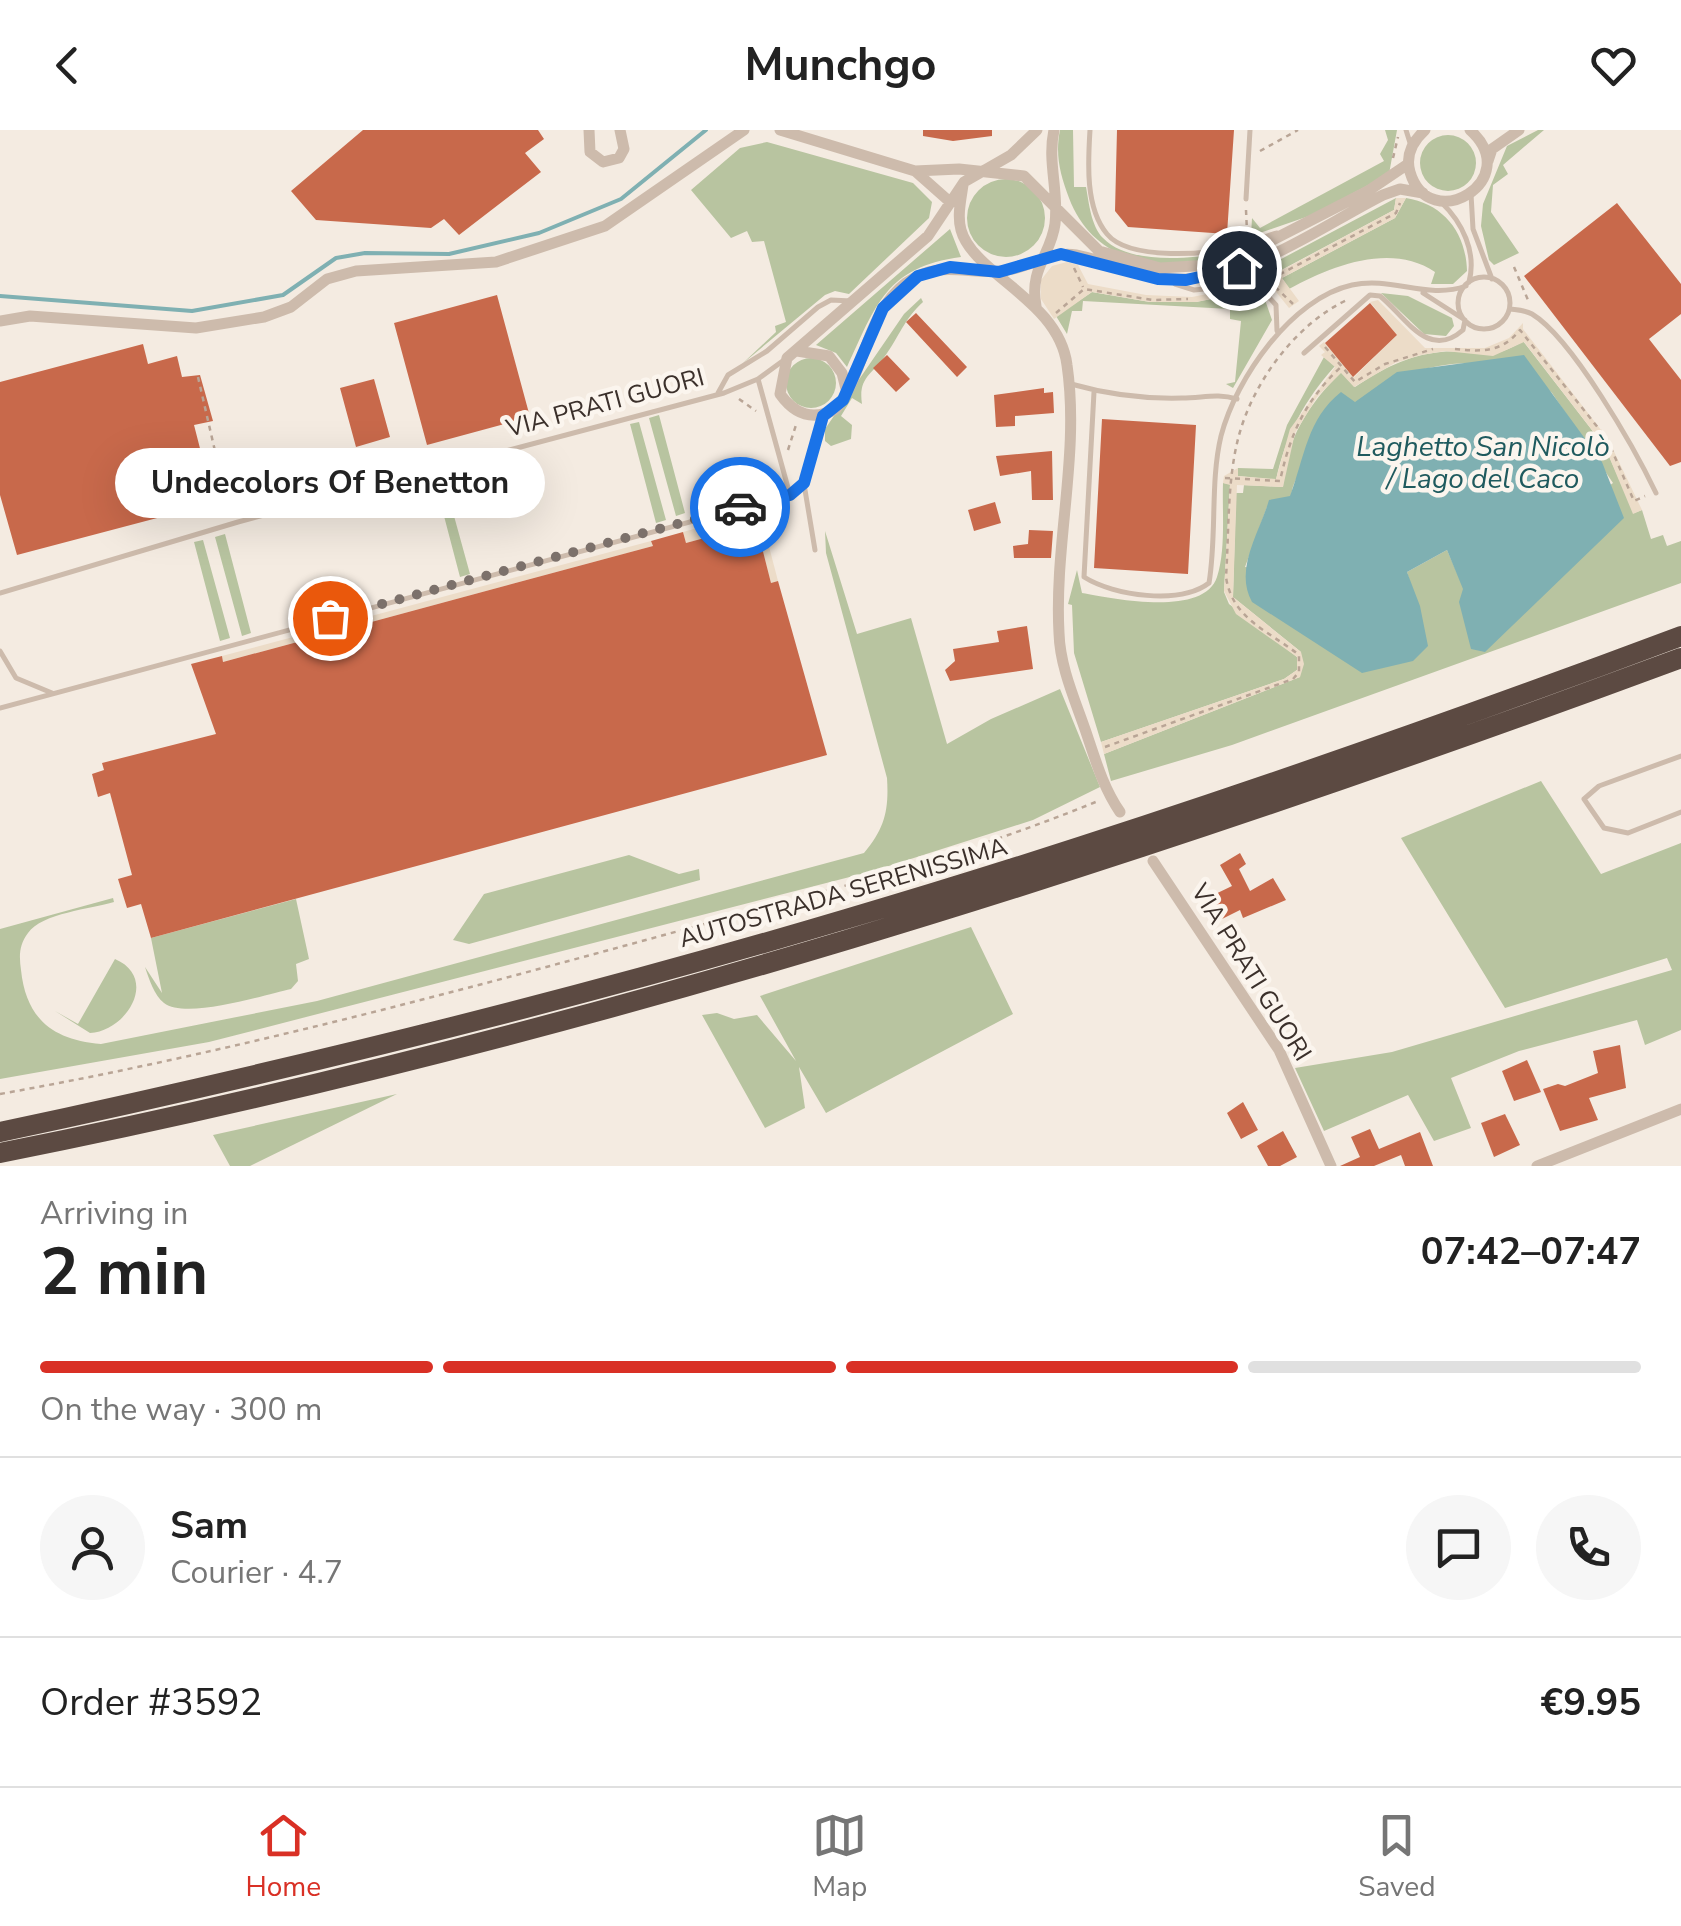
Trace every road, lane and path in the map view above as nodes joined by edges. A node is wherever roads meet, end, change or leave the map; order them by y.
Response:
1 (590, 130) edge
2 (620, 130) edge
3 (744, 130) edge
4 (780, 130) edge
5 (1037, 130) edge
6 (1054, 130) edge
7 (1090, 130) edge
8 (1250, 130) edge
9 (1298, 130) edge
10 (1425, 130) edge
11 (1470, 130) edge
12 (1518, 130) edge
13 (1403, 132) edge
14 (1411, 147) junction
15 (1249, 154) junction
16 (1488, 162) junction
17 (1408, 164) junction
18 (1392, 169) dead end
19 (980, 170) junction
20 (916, 172) junction
21 (964, 182) junction
22 (1423, 193) junction
23 (1472, 194) junction
24 (1401, 198) dead end
25 (1246, 199) dead end
26 (1439, 200) junction
27 (950, 202) junction
28 (1056, 210) junction
29 (1294, 229) junction
30 (1038, 261) junction
31 (1068, 264) dead end
32 (1514, 267) dead end
33 (999, 272) junction
34 (1158, 279) junction
35 (1271, 279) junction
36 (1492, 279) junction
37 (1257, 284) junction
38 (1467, 284) junction
39 (1084, 288) junction
40 (1420, 291) junction
41 (1202, 297) dead end
42 (854, 302) junction
43 (1041, 307) junction
44 (1510, 309) junction
45 (1299, 310) junction
46 (1529, 312) junction
47 (1464, 320) junction
48 (0, 322) edge
49 (1520, 330) junction
50 (1277, 332) junction
51 (1319, 340) junction
52 (1304, 354) dead end
53 (791, 355) junction
54 (1340, 367) junction
55 (198, 378) dead end
56 (758, 379) junction
57 (1068, 383) junction
58 (846, 389) junction
59 (1094, 392) junction
60 (721, 394) junction
61 (1238, 399) junction
62 (758, 416) dead end
63 (823, 416) junction
64 (286, 452) dead end
65 (296, 455) dead end
66 (1218, 478) junction
67 (1233, 478) junction
68 (804, 483) junction
69 (1656, 493) joint
70 (790, 495) junction
71 (229, 512) dead end
72 (815, 550) dead end
73 (0, 592) edge
74 (1681, 636) edge
75 (0, 651) edge
76 (1681, 658) edge
77 (52, 692) junction
78 (0, 708) edge
79 (1093, 751) junction
80 (1681, 756) edge
81 (1109, 796) junction
82 (1120, 812) dead end
83 (1681, 812) edge
84 (1154, 861) dead end
85 (0, 1094) edge
86 (1681, 1109) edge
87 (0, 1132) edge
88 (0, 1154) edge
89 (1558, 1162) edge
90 (1331, 1166) edge
91 (1537, 1166) edge

1 - 2 street
3 - 48 street
4 - 20 street, VIA PRATI GUORI
5 - 19 street, VIA PRATI GUORI
6 - 28 street
7 - 29 lane
8 - 15 lane
9 - 15 path
10 - 14 street
11 - 16 street
12 - 16 street
13 - 14 lane
13 - 18 path
14 - 17 street
15 - 25 lane
16 - 23 street
17 - 22 street
17 - 29 street
19 - 20 street, VIA PRATI GUORI
19 - 21 street, VIA PRATI GUORI
19 - 28 street
20 - 27 street, VIA PRATI GUORI
21 - 27 street, VIA PRATI GUORI
21 - 33 street
22 - 26 street
22 - 34 street
23 - 26 street
23 - 36 lane
24 - 35 path
26 - 38 lane
27 - 42 street, VIA PRATI GUORI
28 - 29 street
28 - 30 street
30 - 33 street
30 - 34 street
30 - 43 street
31 - 39 path
32 - 46 path
33 - 43 street
33 - 58 street
34 - 37 lane
35 - 37 path
35 - 45 path
36 - 38 lane
36 - 44 lane
37 - 50 lane
38 - 40 lane
38 - 47 lane
39 - 41 path
39 - 43 path
40 - 45 lane
40 - 47 lane
42 - 53 street, VIA PRATI GUORI
42 - 60 lane
43 - 57 street
44 - 46 lane
44 - 47 lane
45 - 50 lane
45 - 51 path
46 - 49 path
46 - 69 lane
47 - 51 lane
49 - 54 path
49 - 69 path
50 - 61 lane
51 - 52 lane
51 - 54 path
53 - 56 lane, VIA PRATI GUORI
53 - 58 street
53 - 63 street
54 - 67 path
55 - 71 path
56 - 60 lane, VIA PRATI GUORI
56 - 70 lane
57 - 59 lane
57 - 79 street
58 - 63 street
59 - 61 lane
59 - 66 lane
60 - 62 path
60 - 73 lane, VIA PRATI GUORI
61 - 66 lane
63 - 68 lane
64 - 65 path
66 - 67 path
67 - 79 path
68 - 70 lane
68 - 72 lane
70 - 77 lane
74 - 87 highway, AUTOSTRADA SERENISSIMA
75 - 77 lane
76 - 88 highway, AUTOSTRADA SERENISSIMA
77 - 78 lane
79 - 81 street
80 - 83 lane
81 - 82 street
81 - 85 path
84 - 90 street, VIA PRATI GUORI
86 - 89 street
89 - 91 street

